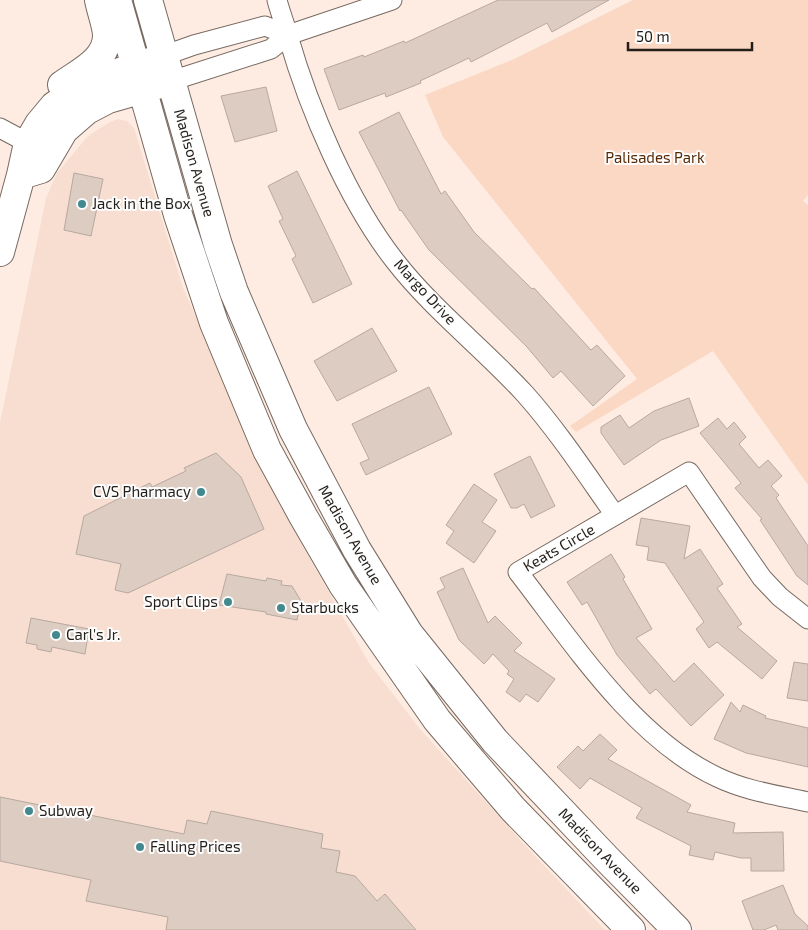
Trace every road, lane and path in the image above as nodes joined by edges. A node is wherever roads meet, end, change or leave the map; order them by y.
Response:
1 (99, 0) edge
2 (118, 0) edge
3 (148, 0) edge
4 (277, 0) edge
5 (392, 0) edge
6 (288, 35) junction
7 (167, 69) junction
8 (139, 78) junction
9 (0, 128) edge
10 (44, 132) junction
11 (21, 175) junction
12 (0, 252) edge
13 (614, 515) junction
14 (808, 619) edge
15 (808, 802) edge
16 (631, 930) edge
17 (677, 930) edge

1 - 10 main road
2 - 8 main road, Madison Avenue
3 - 7 main road, Madison Avenue
4 - 6 street, Margo Drive
5 - 6 street
6 - 7 street
6 - 7 street
6 - 13 street, Margo Drive
7 - 8 main road
7 - 17 main road, Madison Avenue
8 - 10 main road
8 - 16 main road, Madison Avenue
9 - 10 street
10 - 11 main road
10 - 11 main road
11 - 12 main road
13 - 14 street, Keats Circle
13 - 15 street, Keats Circle

